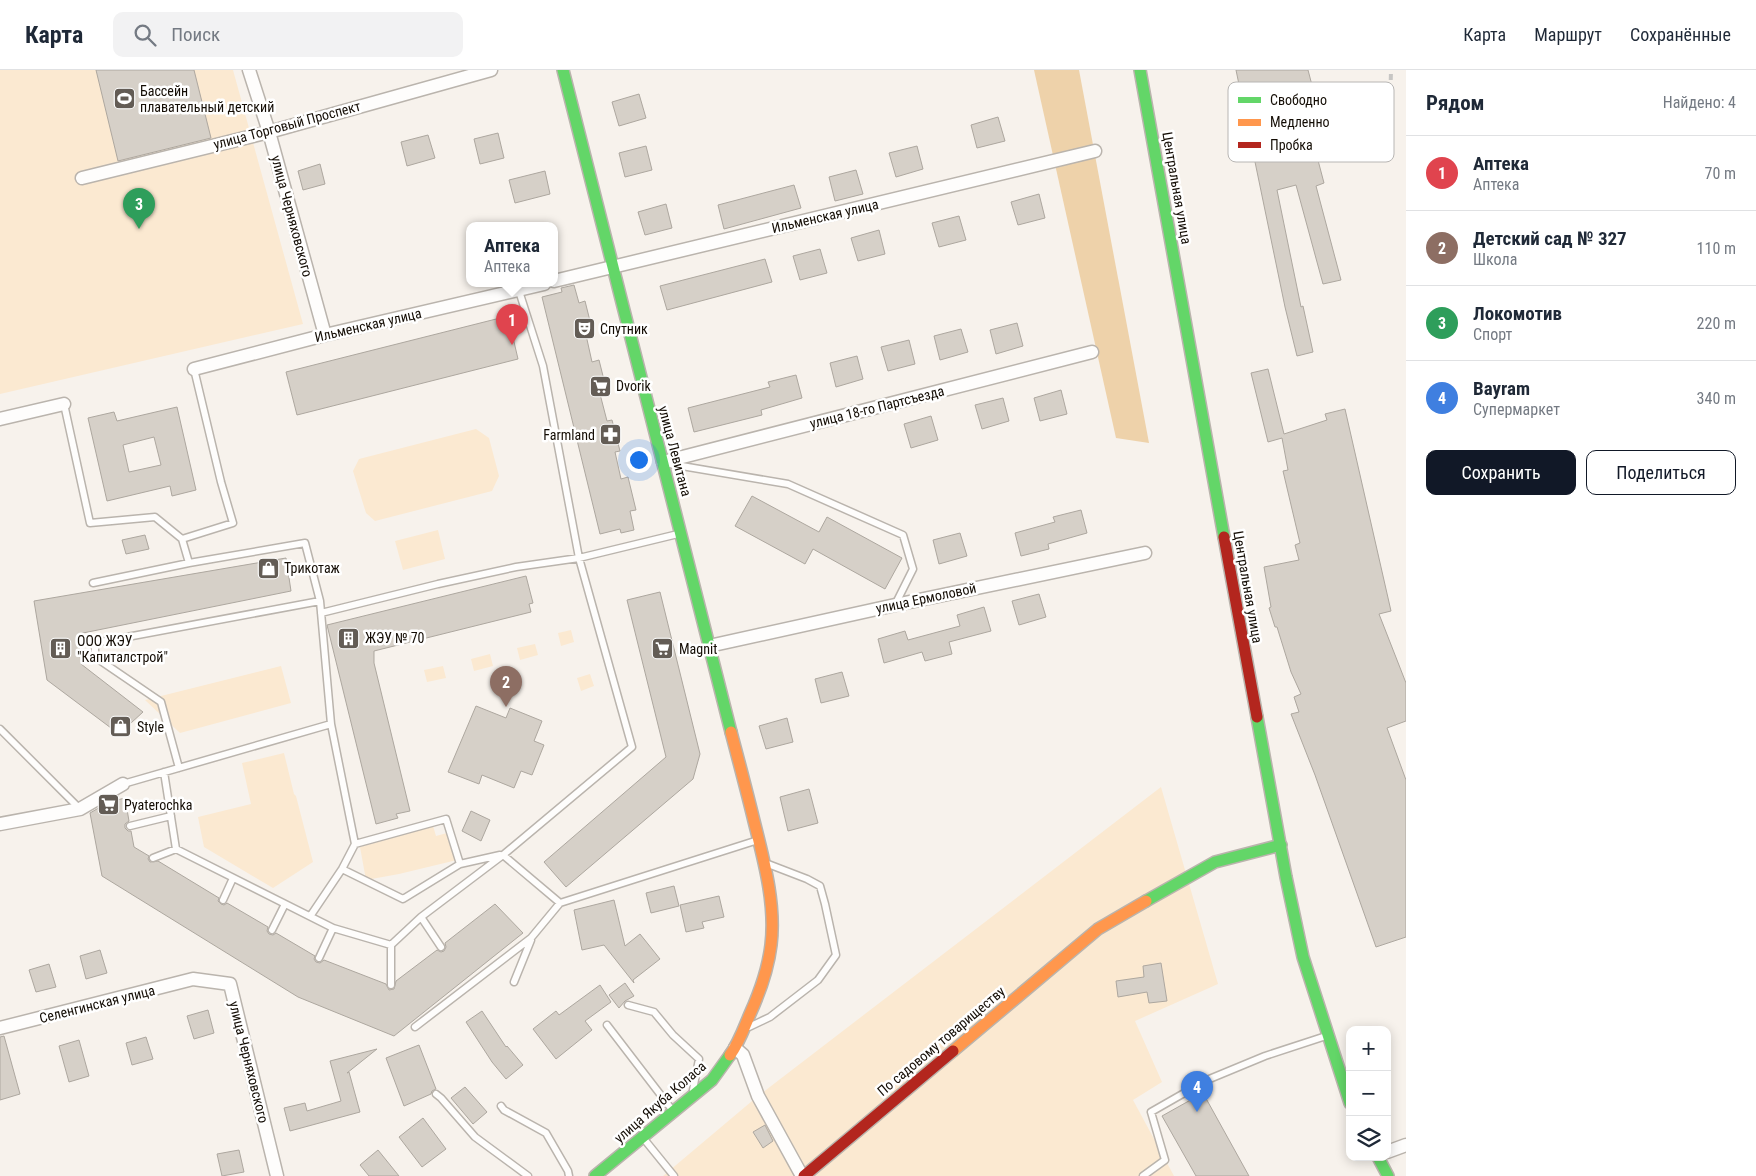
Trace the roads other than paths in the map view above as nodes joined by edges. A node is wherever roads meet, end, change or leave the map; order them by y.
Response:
1 (249, 70) edge
2 (491, 70) edge
3 (563, 70) edge
4 (1140, 70) edge
5 (269, 132) junction
6 (1095, 151) dead end
7 (82, 178) dead end
8 (612, 266) junction
9 (558, 280) edge
10 (532, 287) edge
11 (519, 290) junction
12 (325, 335) junction
13 (1092, 352) dead end
14 (194, 369) joint
15 (64, 404) joint
16 (0, 419) edge
17 (662, 462) junction
18 (681, 533) junction
19 (182, 539) junction
20 (1144, 553) dead end
21 (579, 558) junction
22 (189, 563) junction
23 (93, 583) dead end
24 (320, 601) junction
25 (895, 605) junction
26 (321, 613) junction
27 (709, 646) junction
28 (330, 724) junction
29 (0, 729) edge
30 (180, 768) junction
31 (164, 772) junction
32 (123, 784) joint
33 (80, 809) junction
34 (171, 816) junction
35 (0, 824) edge
36 (130, 826) dead end
37 (760, 840) junction
38 (355, 844) junction
39 (1281, 845) junction
40 (176, 849) junction
41 (503, 855) junction
42 (153, 858) dead end
43 (764, 863) junction
44 (460, 864) junction
45 (342, 869) junction
46 (234, 878) junction
47 (222, 900) dead end
48 (560, 903) junction
49 (285, 904) junction
50 (311, 915) junction
51 (421, 917) junction
52 (333, 928) junction
53 (272, 930) dead end
54 (531, 938) junction
55 (390, 944) junction
56 (441, 947) dead end
57 (319, 958) dead end
58 (193, 979) joint
59 (514, 982) dead end
60 (391, 986) dead end
61 (628, 1005) dead end
62 (607, 1024) dead end
63 (415, 1027) dead end
64 (0, 1028) edge
65 (743, 1030) junction
66 (1327, 1036) junction
67 (735, 1048) junction
68 (1346, 1091) edge
69 (436, 1094) dead end
70 (692, 1096) junction
71 (501, 1106) dead end
72 (673, 1111) junction
73 (643, 1138) junction
74 (1406, 1144) edge
75 (1391, 1150) edge
76 (1380, 1161) edge
77 (277, 1176) edge
78 (528, 1176) edge
79 (569, 1176) edge
80 (595, 1176) edge
81 (674, 1176) edge
82 (803, 1176) edge
83 (1143, 1176) edge
84 (1388, 1176) edge

1 - 5 street, улица Черняховского
2 - 5 street, улица Торговый Проспект
3 - 8 street, улица Левитана
4 - 39 street, Центральная улица
5 - 7 street, улица Торговый Проспект
5 - 12 street, улица Черняховского
6 - 8 street, Ильменская улица
8 - 9 street, Ильменская улица
8 - 17 street, улица Левитана
10 - 11 street, Ильменская улица
11 - 12 street, Ильменская улица
11 - 21 lane
12 - 14 street, Ильменская улица
13 - 17 street, улица 18-го Партсъезда
14 - 19 lane
15 - 16 street
15 - 19 lane
17 - 18 street, улица Левитана
17 - 25 lane
18 - 21 lane
18 - 27 street, улица Левитана
19 - 22 lane
20 - 25 street, улица Ермоловой
21 - 26 lane
21 - 41 lane
22 - 23 lane
22 - 24 lane
24 - 26 lane
24 - 30 lane
25 - 27 street, улица Ермоловой
26 - 28 lane
27 - 37 street, улица Левитана
28 - 30 lane
28 - 38 lane
29 - 33 lane
30 - 31 lane
31 - 32 lane
31 - 34 lane
32 - 33 street
33 - 35 street
34 - 36 lane
34 - 40 lane
37 - 43 street, улица Якуба Коласа
37 - 48 lane
38 - 44 lane
38 - 45 lane
39 - 66 street, Центральная улица
39 - 82 street, По садовому товариществу
40 - 42 lane
40 - 46 lane
41 - 44 lane
41 - 48 lane
41 - 51 lane
43 - 65 street, улица Якуба Коласа
43 - 65 lane
44 - 45 lane
45 - 50 lane
46 - 47 lane
46 - 49 lane
48 - 54 lane
49 - 50 lane
49 - 53 lane
50 - 52 lane
51 - 55 lane
51 - 56 lane
52 - 55 lane
52 - 57 lane
54 - 59 lane
54 - 63 lane
55 - 60 lane
58 - 64 street, Селенгинская улица
58 - 77 street, улица Черняховского
61 - 70 lane
62 - 72 lane
65 - 67 street, улица Якуба Коласа
66 - 68 street, Центральная улица
66 - 83 lane
67 - 70 street, улица Якуба Коласа
67 - 82 street
69 - 78 lane
70 - 72 street, улица Якуба Коласа
71 - 79 lane
72 - 73 street, улица Якуба Коласа
73 - 80 street, улица Якуба Коласа
73 - 81 lane
74 - 75 street
76 - 84 street

